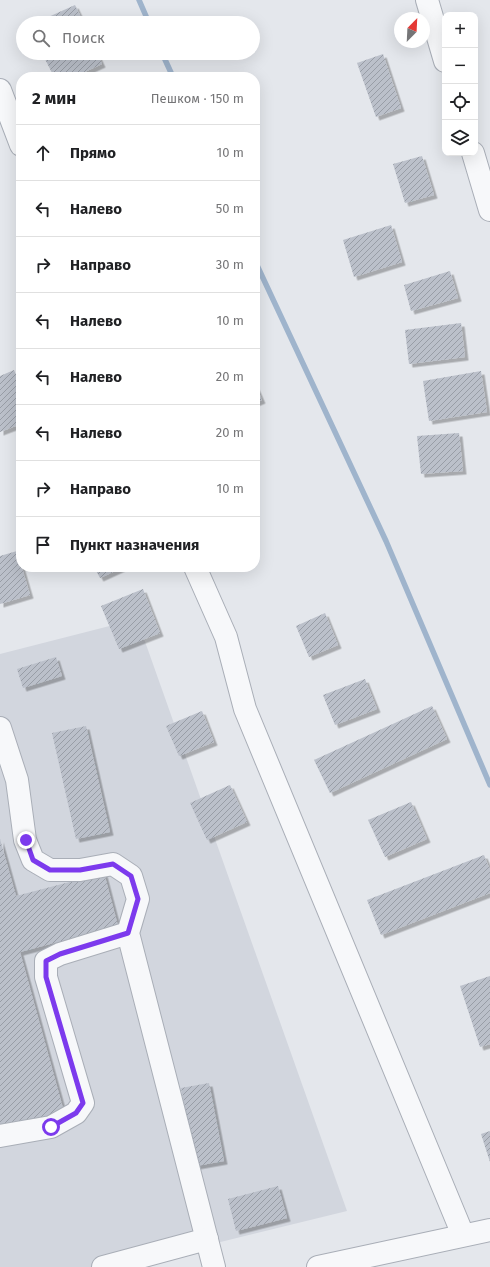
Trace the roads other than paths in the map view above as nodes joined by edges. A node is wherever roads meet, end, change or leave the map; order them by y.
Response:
1 (426, 0) edge
2 (442, 51) edge
3 (0, 90) edge
4 (16, 132) edge
5 (474, 156) edge
6 (490, 210) edge
7 (197, 572) edge
8 (0, 728) edge
9 (128, 933) junction
10 (0, 1136) edge
11 (490, 1230) edge
12 (463, 1235) junction
13 (207, 1238) junction
14 (103, 1267) edge
15 (214, 1267) edge
16 (319, 1267) edge

1 - 2 street
3 - 4 street
5 - 6 street
7 - 12 street
8 - 9 street
9 - 10 street
9 - 13 street
11 - 12 street
12 - 16 street
13 - 14 street
13 - 15 street

